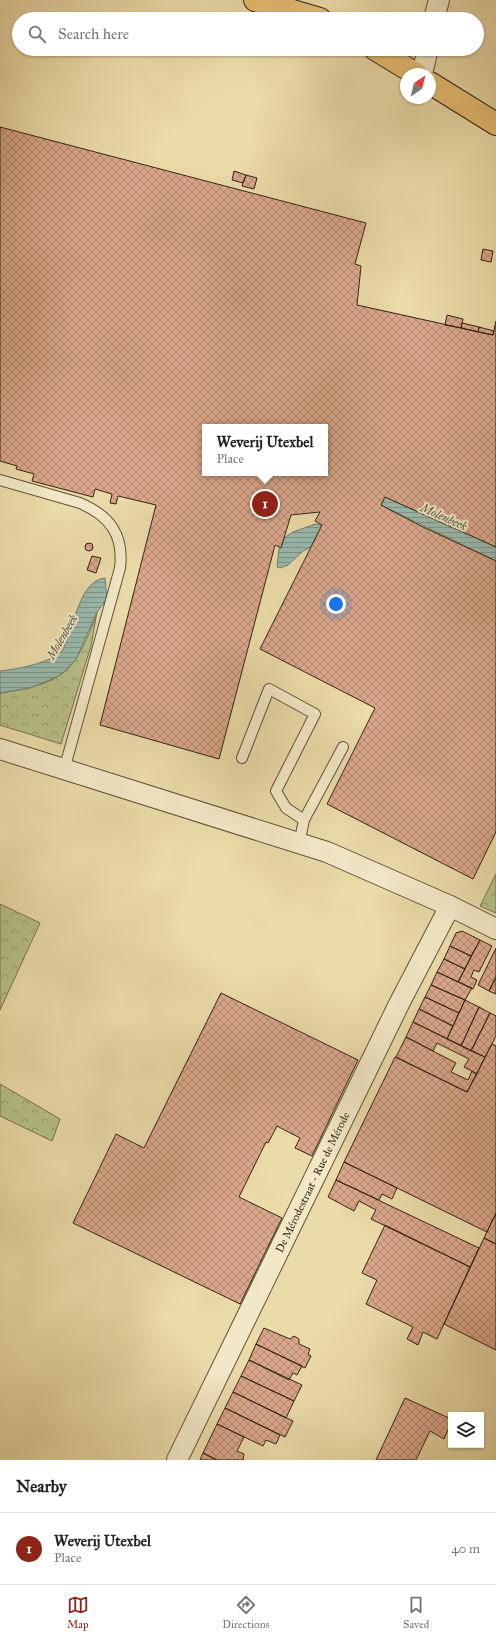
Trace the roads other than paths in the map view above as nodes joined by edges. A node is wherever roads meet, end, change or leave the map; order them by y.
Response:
1 (255, 0) edge
2 (439, 0) edge
3 (296, 12) edge
4 (436, 12) edge
5 (386, 56) edge
6 (426, 56) edge
7 (406, 68) edge
8 (423, 68) edge
9 (436, 87) edge
10 (496, 124) edge
11 (0, 480) edge
12 (343, 747) dead end
13 (0, 749) edge
14 (242, 758) dead end
15 (64, 770) junction
16 (304, 820) junction
17 (299, 844) junction
18 (450, 906) junction
19 (496, 929) edge
20 (177, 1460) edge

1 - 3 main road
2 - 4 street
5 - 7 main road
6 - 8 street
9 - 10 main road
11 - 15 lane
12 - 16 lane
13 - 15 street
14 - 16 lane
15 - 17 street
16 - 17 lane
17 - 18 street
18 - 19 street
18 - 20 street, De Mérodestraat - Rue de Mérode

